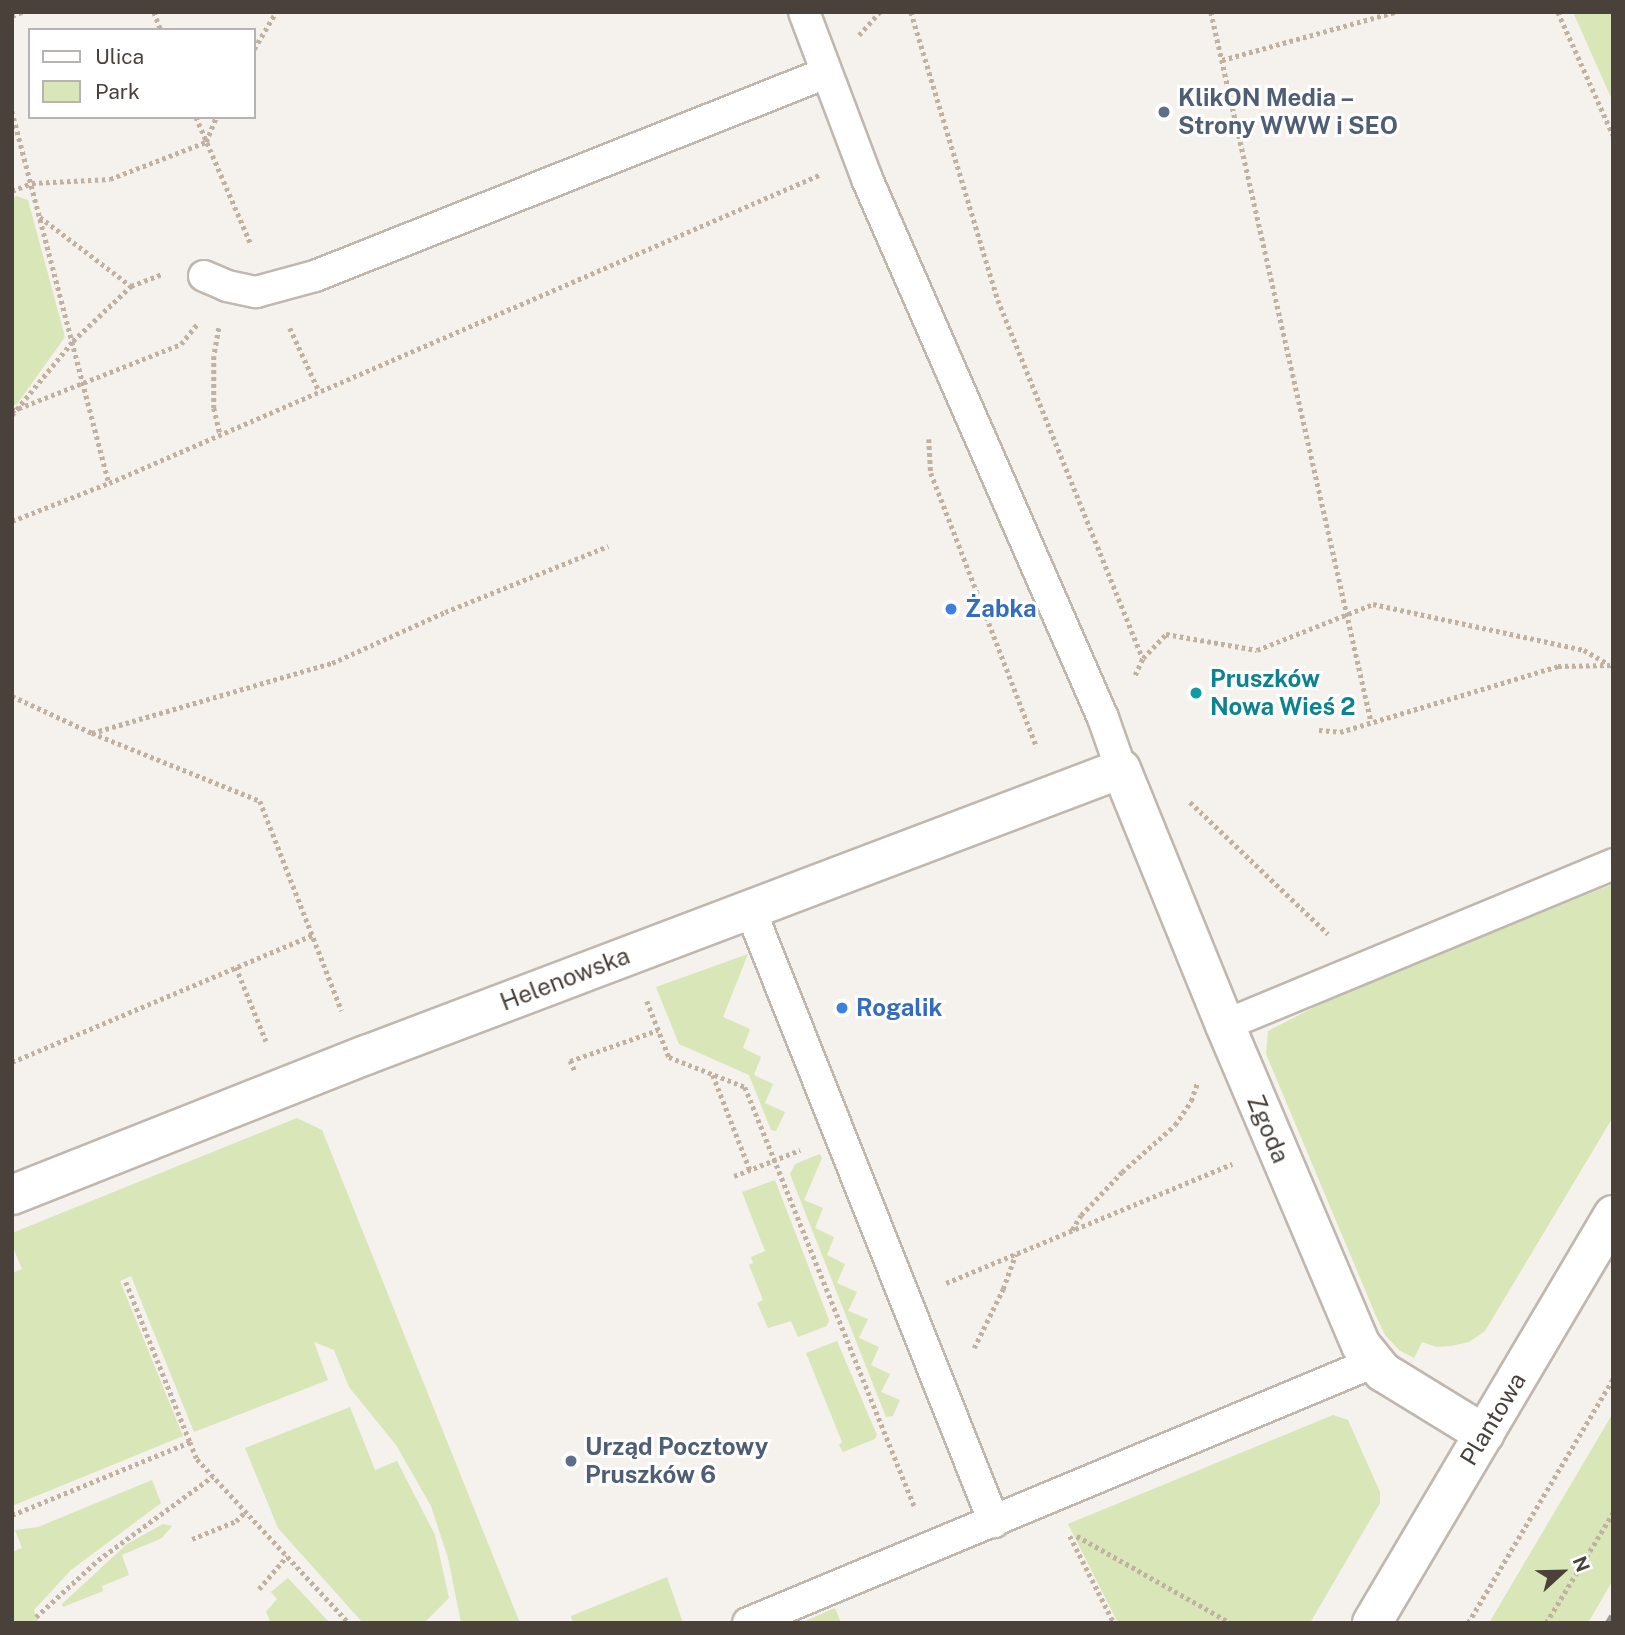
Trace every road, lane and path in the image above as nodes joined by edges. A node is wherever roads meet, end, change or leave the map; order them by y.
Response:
1 (22, 12) edge
2 (276, 12) edge
3 (804, 12) edge
4 (911, 12) edge
5 (1211, 12) edge
6 (1395, 12) edge
7 (1558, 12) edge
8 (12, 16) edge
9 (256, 46) edge
10 (1222, 60) junction
11 (825, 73) junction
12 (12, 111) edge
13 (215, 119) edge
14 (1613, 135) edge
15 (829, 171) dead end
16 (32, 184) junction
17 (12, 191) edge
18 (40, 217) junction
19 (215, 281) junction
20 (131, 286) junction
21 (73, 341) junction
22 (84, 384) junction
23 (14, 412) edge
24 (220, 435) junction
25 (109, 483) junction
26 (12, 521) edge
27 (608, 546) dead end
28 (1347, 614) junction
29 (1143, 658) junction
30 (1611, 665) edge
31 (1132, 680) dead end
32 (12, 696) edge
33 (1371, 721) junction
34 (1319, 730) dead end
35 (92, 733) junction
36 (1121, 769) junction
37 (1181, 794) dead end
38 (1613, 864) edge
39 (750, 909) junction
40 (312, 936) junction
41 (236, 967) junction
42 (1356, 970) junction
43 (645, 995) dead end
44 (344, 1017) dead end
45 (1224, 1025) junction
46 (658, 1030) junction
47 (267, 1045) dead end
48 (12, 1062) edge
49 (574, 1070) dead end
50 (713, 1075) junction
51 (1200, 1076) dead end
52 (1237, 1162) dead end
53 (767, 1164) dead end
54 (750, 1170) junction
55 (734, 1176) dead end
56 (12, 1195) edge
57 (1613, 1215) edge
58 (1072, 1230) junction
59 (1016, 1253) junction
60 (125, 1282) dead end
61 (905, 1300) junction
62 (1372, 1363) junction
63 (1613, 1379) edge
64 (947, 1402) junction
65 (1484, 1434) junction
66 (190, 1442) junction
67 (213, 1476) junction
68 (246, 1511) junction
69 (1613, 1513) edge
70 (12, 1514) edge
71 (994, 1522) junction
72 (192, 1539) dead end
73 (930, 1549) junction
74 (287, 1556) junction
75 (259, 1588) dead end
76 (36, 1617) dead end
77 (349, 1623) edge
78 (748, 1623) edge
79 (1114, 1623) edge
80 (1231, 1623) edge
81 (1372, 1623) edge
82 (1468, 1623) edge
83 (1546, 1623) edge

1 - 8 path
2 - 9 path
3 - 11 lane
4 - 29 path
5 - 10 path
6 - 10 path
7 - 14 path
10 - 28 path
11 - 19 lane
11 - 36 lane
12 - 16 path
13 - 16 path
15 - 24 path
16 - 17 path
16 - 18 path
18 - 20 path
18 - 21 path
19 - 20 path
19 - 22 path
19 - 24 path
20 - 21 path
21 - 22 path
21 - 23 path
22 - 23 path
22 - 25 path
24 - 25 path
25 - 26 path
27 - 35 path
28 - 29 path
28 - 30 path
28 - 33 path
29 - 31 path
30 - 33 path
32 - 35 path
33 - 34 path
35 - 40 path
36 - 39 street, Helenowska
36 - 45 street, Zgoda
37 - 42 path
38 - 42 lane
39 - 56 street, Helenowska
39 - 61 lane
40 - 41 path
40 - 44 path
41 - 47 path
41 - 48 path
42 - 45 lane
43 - 46 path
45 - 62 street, Zgoda
46 - 49 path
46 - 50 path
50 - 54 path
50 - 73 path
51 - 58 path
52 - 58 path
53 - 54 path
54 - 55 path
57 - 65 street, Plantowa
58 - 59 path
59 - 61 path
59 - 64 path
60 - 66 path
61 - 64 lane
62 - 65 street, Zgoda
62 - 71 lane
63 - 82 path
64 - 71 lane
65 - 81 street, Plantowa
66 - 67 path
66 - 70 path
67 - 68 path
67 - 76 path
68 - 72 path
68 - 74 path
69 - 83 path
71 - 73 lane
73 - 78 lane
74 - 75 path
74 - 77 path
79 - 80 path

